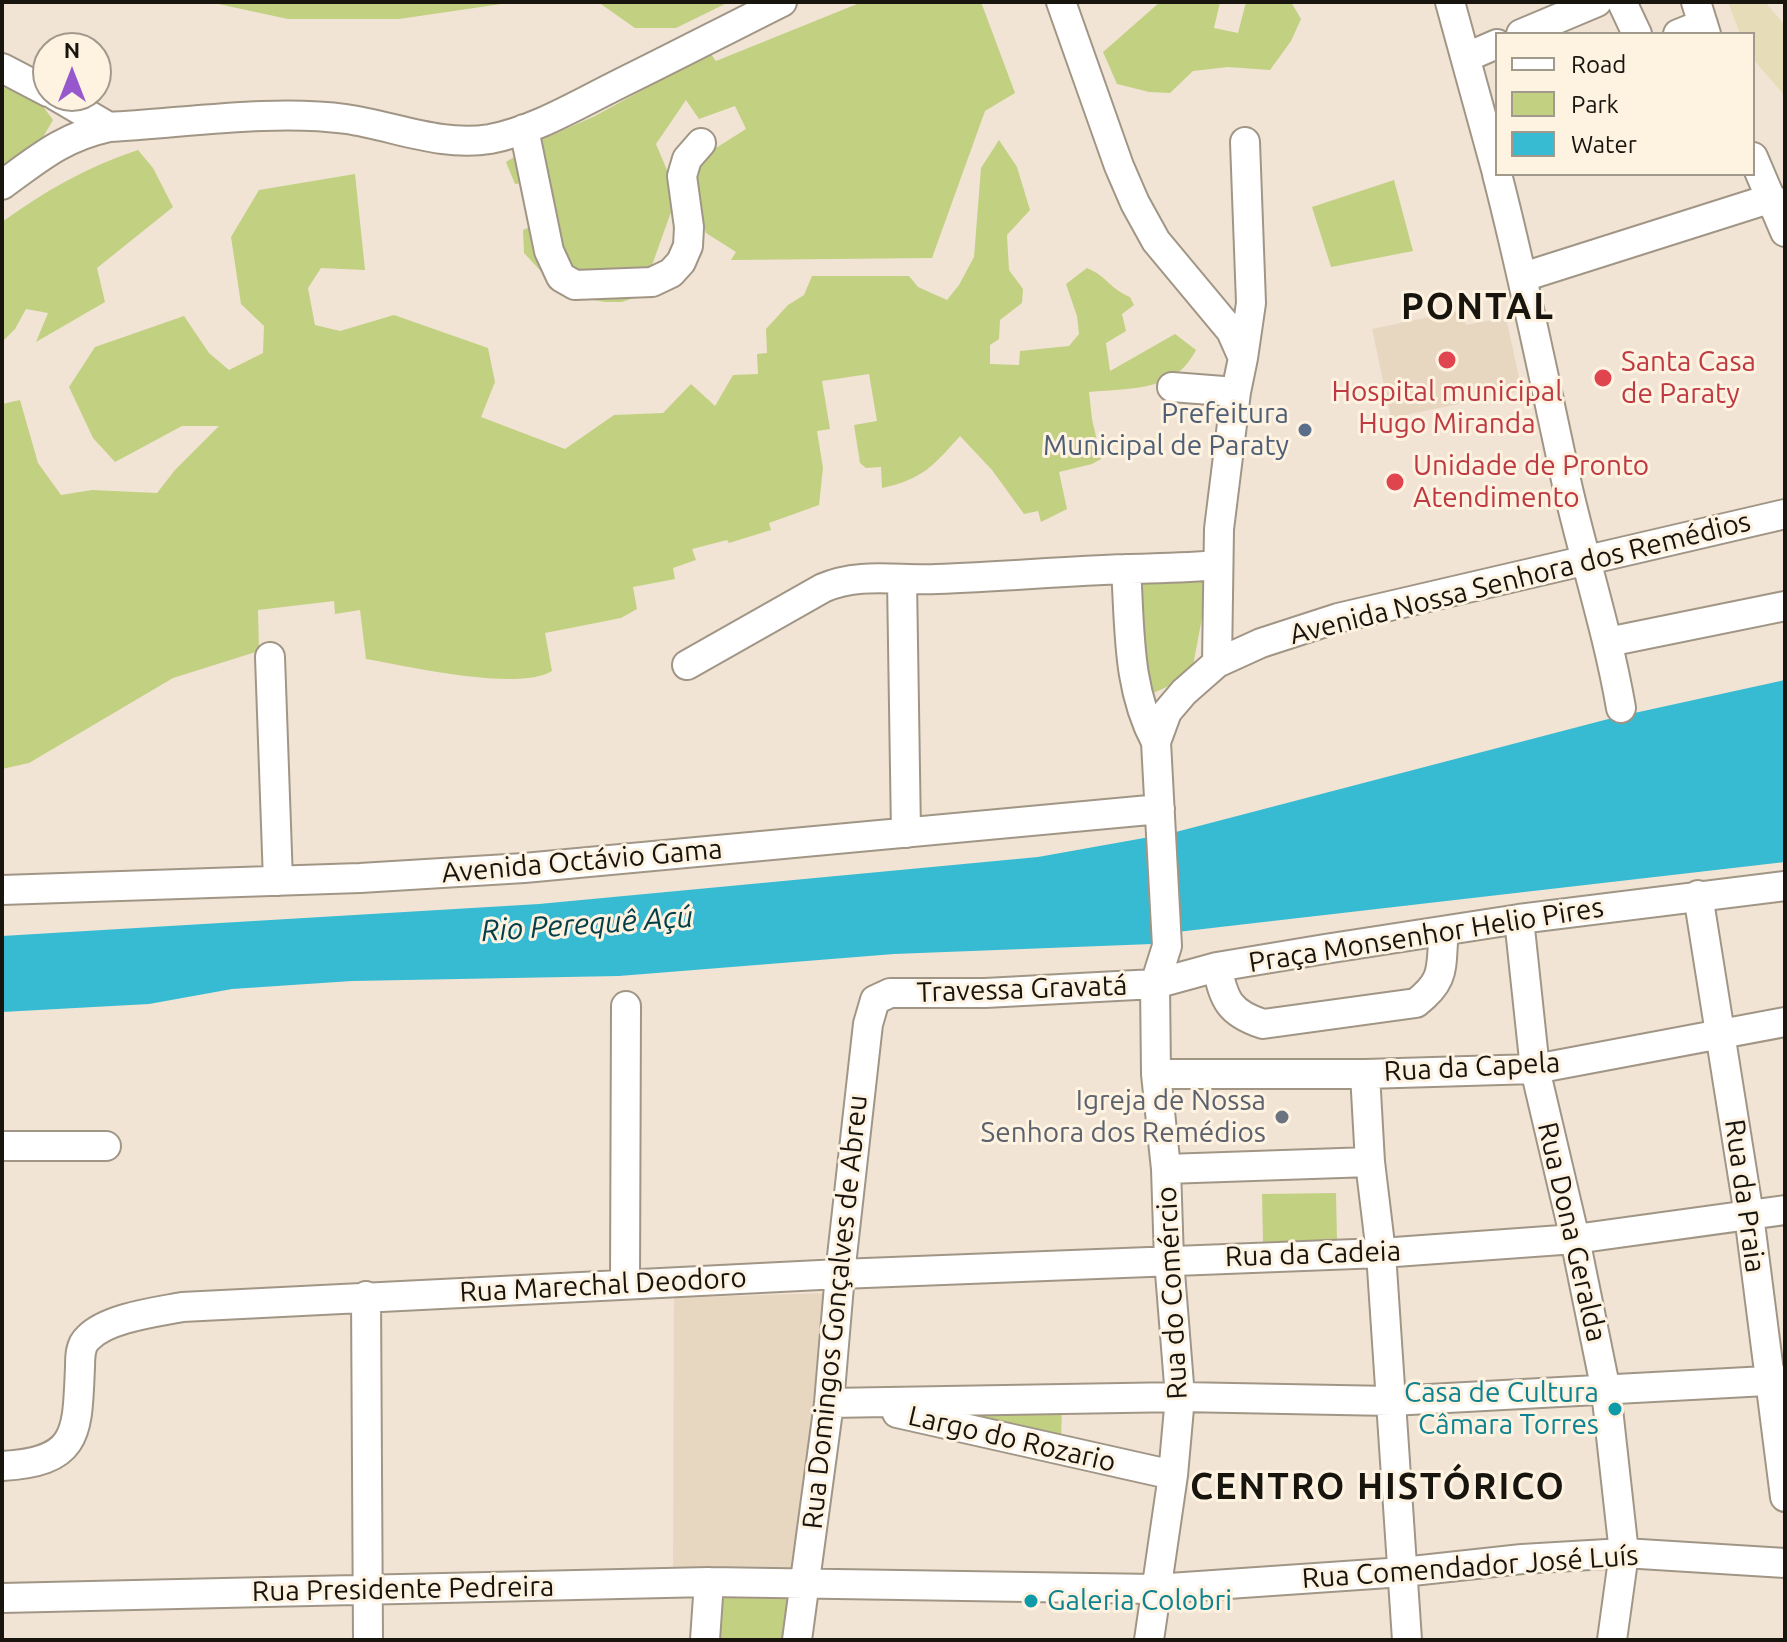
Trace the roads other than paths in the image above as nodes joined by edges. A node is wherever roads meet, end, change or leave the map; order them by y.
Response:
1 (782, 2) edge
2 (1061, 2) edge
3 (1450, 2) edge
4 (1597, 2) edge
5 (1622, 2) edge
6 (1526, 32) edge
7 (1636, 32) edge
8 (1495, 45) edge
9 (1467, 57) junction
10 (2, 68) edge
11 (32, 84) edge
12 (83, 112) edge
13 (109, 127) junction
14 (524, 129) junction
15 (1245, 142) dead end
16 (701, 143) dead end
17 (1755, 161) edge
18 (1495, 166) edge
19 (1498, 176) edge
20 (2, 185) edge
21 (1772, 198) junction
22 (1785, 232) edge
23 (1523, 277) junction
24 (1243, 358) junction
25 (1172, 387) dead end
26 (1236, 392) junction
27 (1785, 514) edge
28 (1586, 562) junction
29 (1218, 565) junction
30 (1126, 569) junction
31 (902, 580) junction
32 (1785, 606) edge
33 (1608, 642) junction
34 (270, 657) dead end
35 (1217, 663) junction
36 (687, 665) dead end
37 (1621, 708) dead end
38 (1156, 742) junction
39 (1160, 819) junction
40 (906, 833) junction
41 (278, 881) junction
42 (1785, 886) edge
43 (2, 890) edge
44 (1698, 895) junction
45 (1519, 919) junction
46 (1444, 931) junction
47 (1217, 967) junction
48 (1155, 984) junction
49 (890, 993) joint
50 (626, 1006) dead end
51 (1785, 1022) edge
52 (1722, 1033) junction
53 (1535, 1069) junction
54 (1156, 1074) junction
55 (1365, 1074) junction
56 (2, 1146) edge
57 (106, 1146) dead end
58 (1370, 1162) junction
59 (1166, 1169) junction
60 (1785, 1210) edge
61 (1749, 1215) junction
62 (1575, 1239) junction
63 (1381, 1253) junction
64 (1169, 1260) junction
65 (840, 1274) junction
66 (625, 1284) junction
67 (366, 1296) junction
68 (1777, 1380) edge
69 (1606, 1391) junction
70 (1180, 1397) junction
71 (1391, 1401) junction
72 (840, 1403) junction
73 (2, 1466) edge
74 (1173, 1475) junction
75 (1785, 1497) edge
76 (1624, 1553) junction
77 (1785, 1563) edge
78 (1403, 1572) junction
79 (709, 1582) junction
80 (803, 1582) junction
81 (368, 1589) junction
82 (1155, 1589) junction
83 (2, 1598) edge
84 (368, 1640) edge
85 (705, 1640) edge
86 (797, 1640) edge
87 (1149, 1640) edge
88 (1407, 1640) edge
89 (1612, 1640) edge

1 - 14 street
2 - 24 street
3 - 9 street
4 - 6 street
5 - 7 street
8 - 9 street
9 - 18 street
10 - 11 street
12 - 13 street
13 - 14 street
13 - 20 street
14 - 16 street
15 - 24 street
17 - 21 street
19 - 23 street
21 - 22 street
21 - 23 street
23 - 28 street
24 - 26 street
25 - 26 street
26 - 29 street
27 - 28 street, Avenida Nossa Senhora dos Remédios
28 - 33 street
28 - 35 street, Avenida Nossa Senhora dos Remédios
29 - 30 street
29 - 35 street
30 - 31 street
30 - 38 street
31 - 36 street
31 - 40 street
32 - 33 street
33 - 37 street
34 - 41 street
35 - 38 street, Avenida Nossa Senhora dos Remédios
38 - 39 street
39 - 40 street, Avenida Octávio Gama
39 - 48 street, Rua do Comércio
40 - 41 street, Avenida Octávio Gama
41 - 43 street, Avenida Octávio Gama
42 - 44 street, Praça Monsenhor Helio Pires
44 - 45 street, Praça Monsenhor Helio Pires
44 - 52 street, Rua da Praia
45 - 46 street, Praça Monsenhor Helio Pires
45 - 53 street, Rua Dona Geralda
46 - 47 street, Praça Monsenhor Helio Pires
46 - 47 street
47 - 48 street, Praça Monsenhor Helio Pires
48 - 49 street, Travessa Gravatá
48 - 54 street, Rua do Comércio
49 - 65 street, Rua Domingos Gonçalves de Abreu
50 - 66 street
51 - 52 street, Rua da Capela
52 - 53 street, Rua da Capela
52 - 61 street, Rua da Praia
53 - 55 street, Rua da Capela
53 - 62 street, Rua Dona Geralda
54 - 55 street, Rua da Capela
54 - 59 street, Rua do Comércio
55 - 58 street
56 - 57 street
58 - 59 street
58 - 63 street
59 - 64 street, Rua do Comércio
60 - 61 street, Rua da Cadeia
61 - 62 street, Rua da Cadeia
61 - 68 street, Rua da Praia
62 - 63 street, Rua da Cadeia
62 - 69 street, Rua Dona Geralda
63 - 64 street, Rua da Cadeia
63 - 71 street
64 - 65 street, Rua da Cadeia
64 - 70 street, Rua do Comércio
65 - 66 street, Rua Marechal Deodoro
65 - 72 street, Rua Domingos Gonçalves de Abreu
66 - 67 street, Rua Marechal Deodoro
67 - 73 street, Rua Marechal Deodoro
67 - 81 street
68 - 69 street, Largo do Rozario
68 - 75 street, Rua da Praia
69 - 71 street, Largo do Rozario
69 - 76 street, Rua Dona Geralda
70 - 71 street, Largo do Rozario
70 - 72 street, Largo do Rozario
70 - 74 street, Rua do Comércio
71 - 78 street
72 - 74 street, Largo do Rozario
72 - 80 street, Rua Domingos Gonçalves de Abreu
74 - 82 street, Rua do Comércio
76 - 77 street, Rua Comendador José Luís
76 - 78 street, Rua Comendador José Luís
76 - 89 street, Rua Dona Geralda
78 - 82 street, Rua Comendador José Luís
78 - 88 street
79 - 80 street, Rua Presidente Pedreira
79 - 81 street, Rua Presidente Pedreira
79 - 85 street
80 - 82 street, Rua Comendador José Luís
80 - 86 street, Rua Domingos Gonçalves de Abreu
81 - 83 street, Rua Presidente Pedreira
81 - 84 street
82 - 87 street, Rua do Comércio

